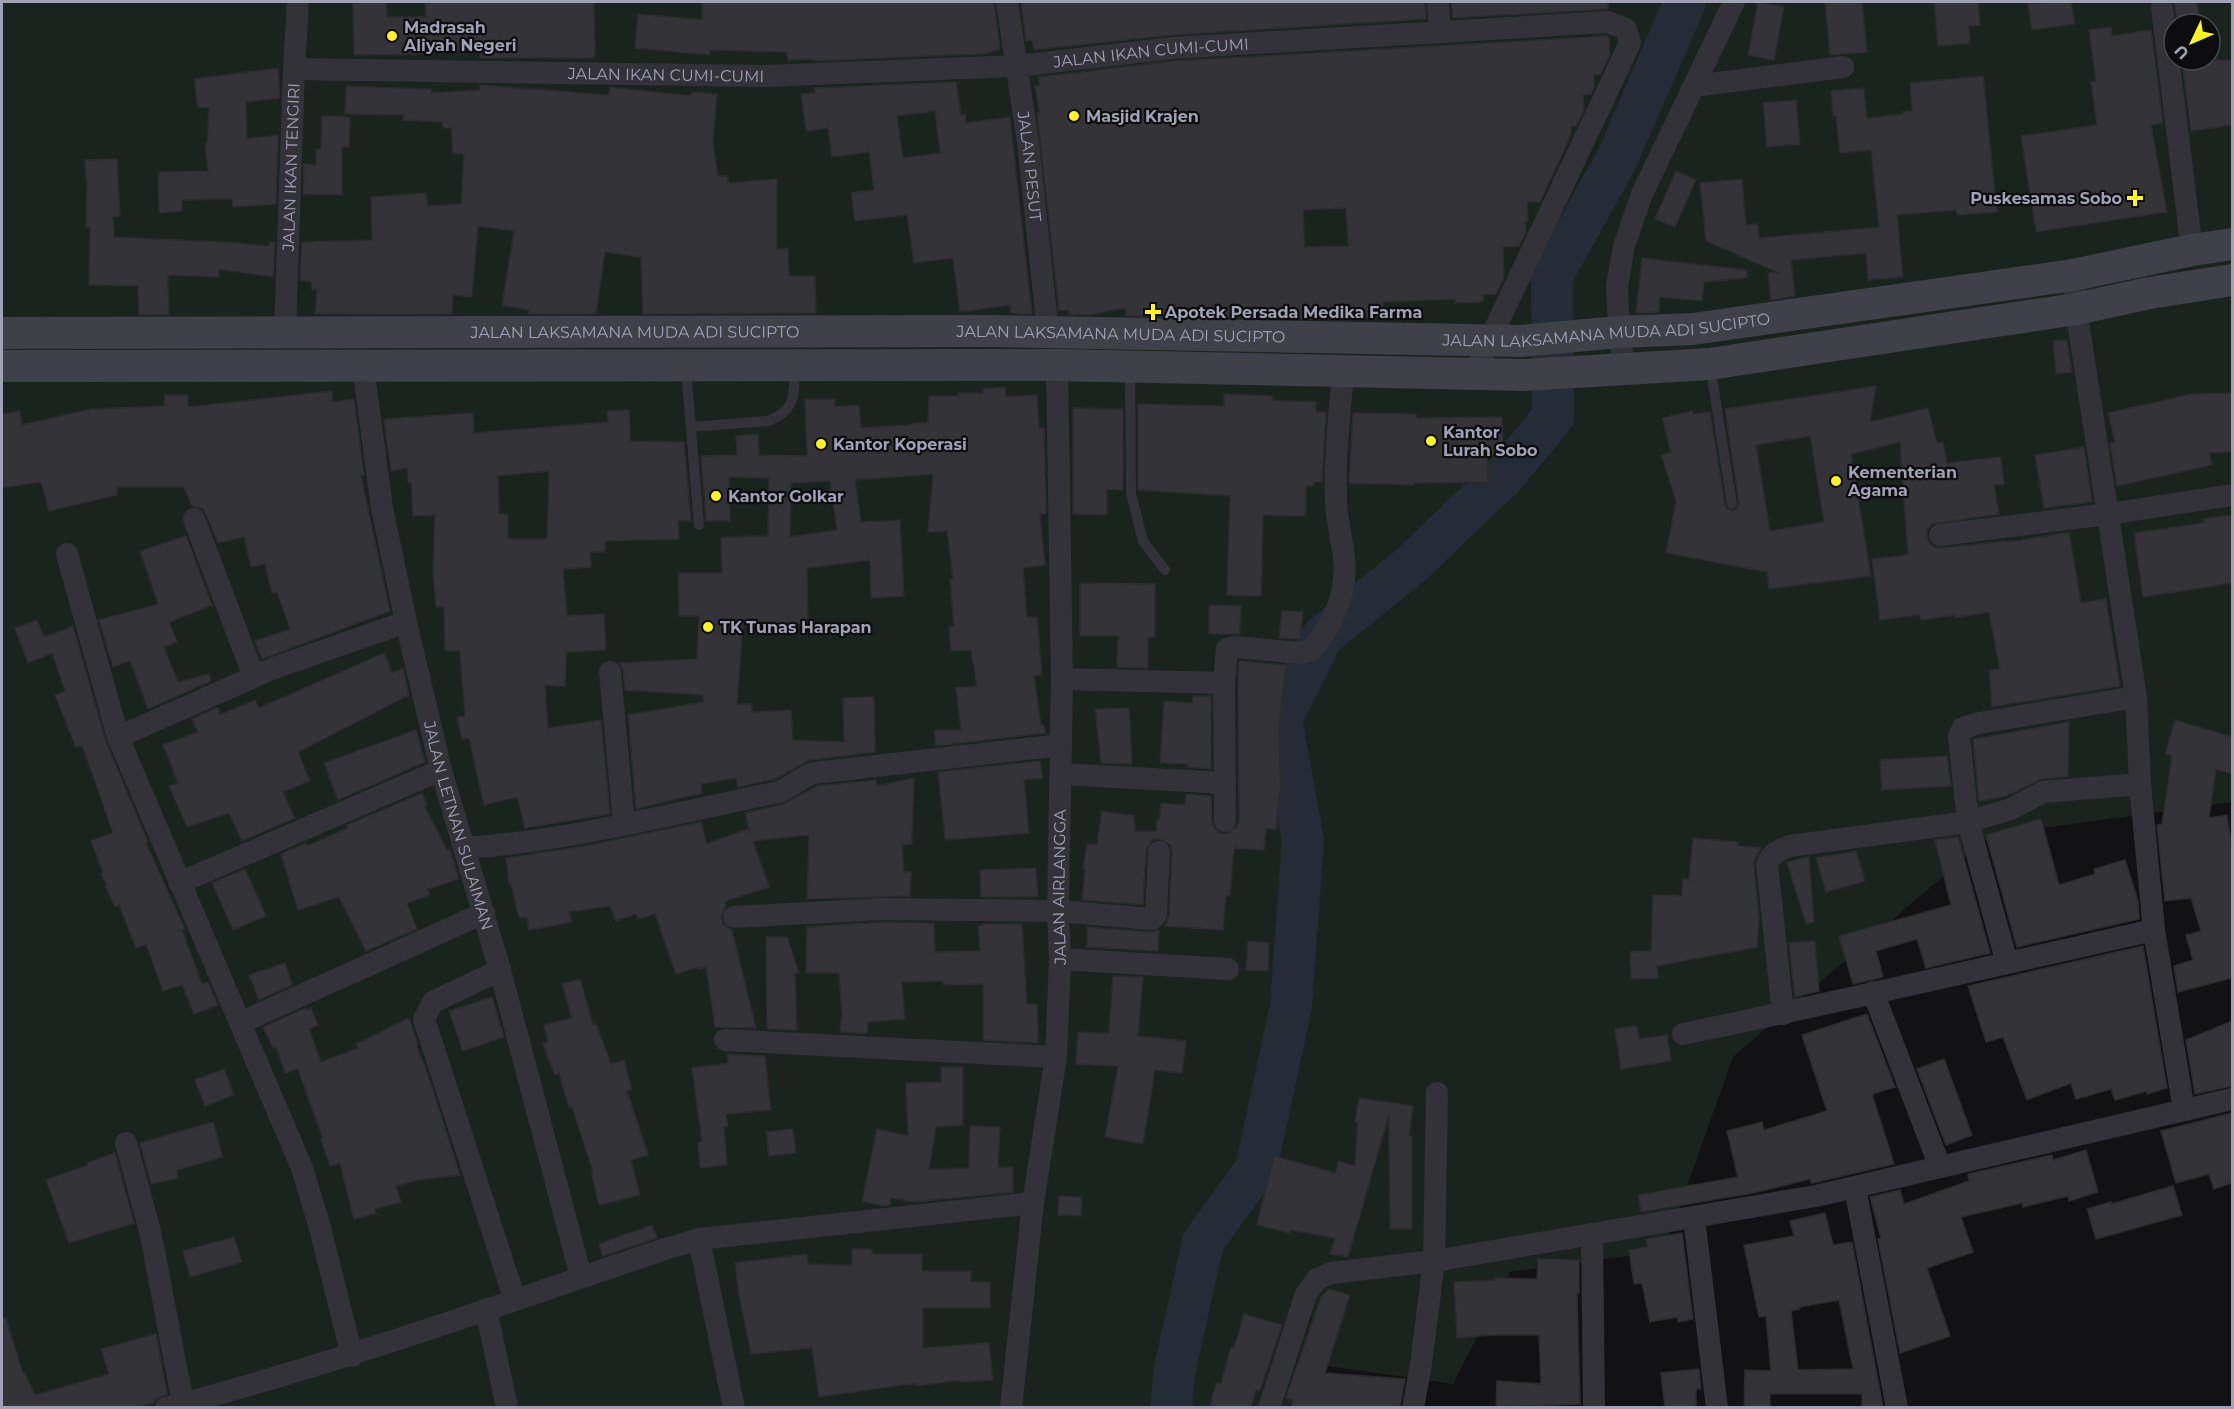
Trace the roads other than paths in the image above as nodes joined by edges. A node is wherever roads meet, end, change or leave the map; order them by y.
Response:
1 (298, 2) edge
2 (1006, 2) edge
3 (1438, 2) edge
4 (1734, 2) edge
5 (2162, 8) dead end
6 (1440, 32) junction
7 (1016, 66) junction
8 (1844, 67) dead end
9 (294, 69) junction
10 (1694, 86) junction
11 (2232, 244) edge
12 (2192, 250) junction
13 (2073, 275) junction
14 (2232, 280) edge
15 (2076, 309) junction
16 (285, 332) junction
17 (1048, 332) junction
18 (2, 333) edge
19 (1609, 333) junction
20 (1490, 341) junction
21 (1709, 364) junction
22 (795, 365) junction
23 (1057, 365) junction
24 (2, 366) edge
25 (363, 366) junction
26 (686, 366) junction
27 (1130, 367) junction
28 (1621, 369) junction
29 (1343, 371) junction
30 (1474, 374) junction
31 (692, 427) junction
32 (2232, 495) edge
33 (1732, 504) dead end
34 (2108, 514) junction
35 (194, 519) dead end
36 (699, 525) dead end
37 (1940, 535) dead end
38 (67, 554) dead end
39 (1165, 570) dead end
40 (406, 622) junction
41 (610, 672) dead end
42 (254, 677) junction
43 (1062, 680) junction
44 (1224, 683) junction
45 (2136, 697) junction
46 (118, 736) junction
47 (1061, 745) junction
48 (441, 770) junction
49 (1062, 774) junction
50 (1225, 783) junction
51 (2140, 784) junction
52 (1225, 821) dead end
53 (1968, 822) junction
54 (624, 824) junction
55 (464, 848) junction
56 (1158, 852) dead end
57 (179, 883) junction
58 (1058, 911) junction
59 (484, 913) junction
60 (734, 917) dead end
61 (2154, 930) junction
62 (1060, 959) junction
63 (2007, 963) junction
64 (1228, 969) dead end
65 (500, 970) junction
66 (1873, 992) junction
67 (1783, 1014) junction
68 (240, 1023) junction
69 (1683, 1034) dead end
70 (725, 1040) dead end
71 (1056, 1057) junction
72 (1437, 1093) dead end
73 (2232, 1099) edge
74 (2184, 1110) junction
75 (126, 1143) dead end
76 (1940, 1167) junction
77 (1855, 1188) junction
78 (1033, 1203) junction
79 (1694, 1218) junction
80 (1592, 1236) junction
81 (699, 1239) junction
82 (1434, 1261) junction
83 (581, 1277) junction
84 (515, 1300) junction
85 (486, 1310) junction
86 (351, 1356) junction
87 (174, 1405) edge
88 (507, 1407) edge
89 (734, 1407) edge
90 (1011, 1407) edge
91 (1269, 1407) edge
92 (1413, 1407) edge
93 (1594, 1407) edge
94 (1717, 1407) edge
95 (1897, 1407) edge

1 - 9 street, JALAN IKAN TENGIRI
2 - 7 street, JALAN PESUT
3 - 6 street
4 - 10 street
5 - 12 street
6 - 7 street, JALAN IKAN CUMI-CUMI
6 - 20 street, JALAN IKAN CUMI-CUMI
7 - 9 street, JALAN IKAN CUMI-CUMI
7 - 17 street, JALAN PESUT
8 - 10 street
9 - 16 street, JALAN IKAN TENGIRI
10 - 19 street
11 - 12 main road, JALAN LAKSAMANA MUDA ADI SUCIPTO
12 - 13 main road, JALAN LAKSAMANA MUDA ADI SUCIPTO
13 - 15 street
13 - 19 main road, JALAN LAKSAMANA MUDA ADI SUCIPTO
14 - 15 main road, JALAN LAKSAMANA MUDA ADI SUCIPTO
15 - 21 main road, JALAN LAKSAMANA MUDA ADI SUCIPTO
15 - 34 street
16 - 17 main road, JALAN LAKSAMANA MUDA ADI SUCIPTO
16 - 18 main road, JALAN LAKSAMANA MUDA ADI SUCIPTO
17 - 20 main road, JALAN LAKSAMANA MUDA ADI SUCIPTO
19 - 20 main road, JALAN LAKSAMANA MUDA ADI SUCIPTO
19 - 28 street
20 - 30 street, JALAN IKAN CUMI-CUMI
21 - 28 main road, JALAN LAKSAMANA MUDA ADI SUCIPTO
21 - 33 lane
22 - 23 main road, JALAN LAKSAMANA MUDA ADI SUCIPTO
22 - 26 main road, JALAN LAKSAMANA MUDA ADI SUCIPTO
22 - 31 lane
23 - 27 main road, JALAN LAKSAMANA MUDA ADI SUCIPTO
23 - 43 street, JALAN AIRLANGGA
24 - 25 main road, JALAN LAKSAMANA MUDA ADI SUCIPTO
25 - 26 main road, JALAN LAKSAMANA MUDA ADI SUCIPTO
25 - 40 street, JALAN LETNAN SULAIMAN
26 - 31 lane
27 - 29 main road, JALAN LAKSAMANA MUDA ADI SUCIPTO
27 - 39 lane
28 - 30 main road, JALAN LAKSAMANA MUDA ADI SUCIPTO
29 - 30 main road, JALAN LAKSAMANA MUDA ADI SUCIPTO
29 - 44 street
31 - 36 lane
32 - 34 street
34 - 37 street
34 - 45 street
35 - 42 street
38 - 46 street
40 - 42 street
40 - 48 street, JALAN LETNAN SULAIMAN
41 - 54 street
42 - 46 street
43 - 44 street
43 - 47 street, JALAN AIRLANGGA
44 - 50 street
45 - 51 street
45 - 53 street
46 - 57 street
47 - 49 street, JALAN AIRLANGGA
47 - 54 street
48 - 55 street, JALAN LETNAN SULAIMAN
48 - 57 street
49 - 50 street
49 - 58 street, JALAN AIRLANGGA
50 - 52 street
51 - 53 street
51 - 61 street
53 - 63 street
53 - 67 street
54 - 55 street
55 - 59 street, JALAN LETNAN SULAIMAN
56 - 58 street
57 - 68 street
58 - 60 street
58 - 62 street, JALAN AIRLANGGA
59 - 65 street, JALAN LETNAN SULAIMAN
59 - 68 street
61 - 63 street
61 - 74 street
62 - 64 street
62 - 71 street, JALAN AIRLANGGA
63 - 66 street
65 - 83 street, JALAN LETNAN SULAIMAN
65 - 84 street
66 - 67 street
66 - 76 street
67 - 69 street
68 - 86 street
70 - 71 street
71 - 78 street, JALAN AIRLANGGA
72 - 82 street
73 - 74 street
74 - 76 street
75 - 87 street
76 - 77 street
77 - 79 street
77 - 95 street
78 - 81 street
78 - 90 street, JALAN AIRLANGGA
79 - 80 street
79 - 94 street
80 - 82 street
80 - 93 street
81 - 83 street
81 - 89 street
82 - 91 street
82 - 92 street
83 - 84 street
84 - 85 street
85 - 86 street
85 - 88 street
86 - 87 street

